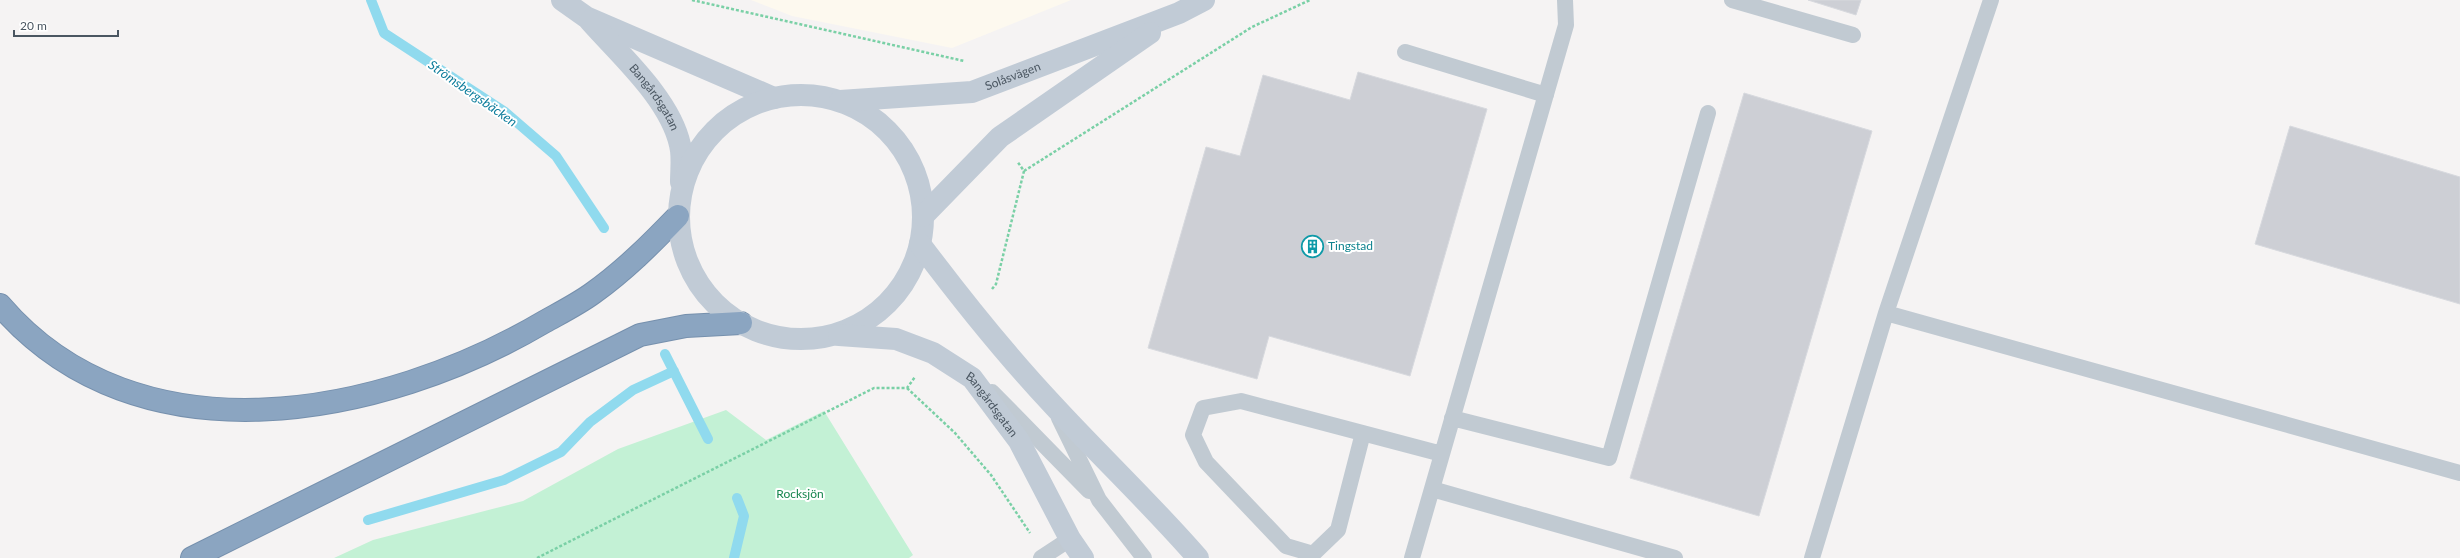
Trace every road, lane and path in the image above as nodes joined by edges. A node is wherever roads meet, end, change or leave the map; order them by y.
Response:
1 (562, 0) edge
2 (692, 0) edge
3 (1204, 0) edge
4 (1310, 0) edge
5 (1565, 0) edge
6 (1732, 0) edge
7 (1991, 0) edge
8 (1179, 13) junction
9 (586, 17) junction
10 (1853, 35) dead end
11 (1405, 52) dead end
12 (972, 92) junction
13 (1546, 95) junction
14 (774, 98) junction
15 (839, 101) junction
16 (1708, 114) dead end
17 (1000, 137) junction
18 (1024, 171) junction
19 (681, 195) junction
20 (678, 216) junction
21 (923, 216) junction
22 (920, 244) junction
23 (0, 306) edge
24 (970, 311) junction
25 (1886, 313) junction
26 (741, 323) junction
27 (835, 334) junction
28 (933, 353) junction
29 (972, 378) junction
30 (907, 388) junction
31 (1053, 406) junction
32 (1452, 418) junction
33 (1363, 433) junction
34 (1442, 454) junction
35 (2460, 473) edge
36 (1432, 489) junction
37 (1099, 500) junction
38 (1070, 539) junction
39 (1042, 557) edge
40 (192, 558) edge
41 (536, 558) edge
42 (1083, 558) edge
43 (1144, 558) edge
44 (1198, 558) edge
45 (1412, 558) edge
46 (1675, 558) edge
47 (1812, 558) edge

1 - 9 main road, Bangårdsgatan
2 - 12 path
3 - 8 main road, Solåsvägen
4 - 18 path
5 - 13 lane
6 - 10 lane
7 - 25 lane
8 - 12 main road, Solåsvägen
8 - 17 main road, Solåsvägen
9 - 14 main road, Bangårdsgatan
9 - 19 main road, Bangårdsgatan
11 - 13 lane
12 - 15 main road, Solåsvägen
13 - 32 lane
14 - 15 main road
14 - 19 main road
15 - 21 main road
16 - 32 lane
17 - 18 path
17 - 21 main road, Solåsvägen
18 - 24 path
19 - 20 main road
20 - 23 highway
20 - 26 main road
21 - 22 main road
22 - 24 main road
22 - 27 main road
24 - 31 main road
25 - 35 lane
25 - 47 lane
26 - 27 main road
26 - 40 highway
27 - 28 main road, Bangårdsgatan
28 - 29 main road, Bangårdsgatan
28 - 30 path
29 - 37 lane
29 - 38 main road, Bangårdsgatan
30 - 39 path
30 - 41 path
31 - 37 lane
31 - 44 main road
32 - 34 lane
33 - 33 lane
33 - 34 lane
34 - 36 lane
36 - 45 lane
36 - 46 lane
37 - 43 lane
38 - 39 lane
38 - 42 main road, Bangårdsgatan

